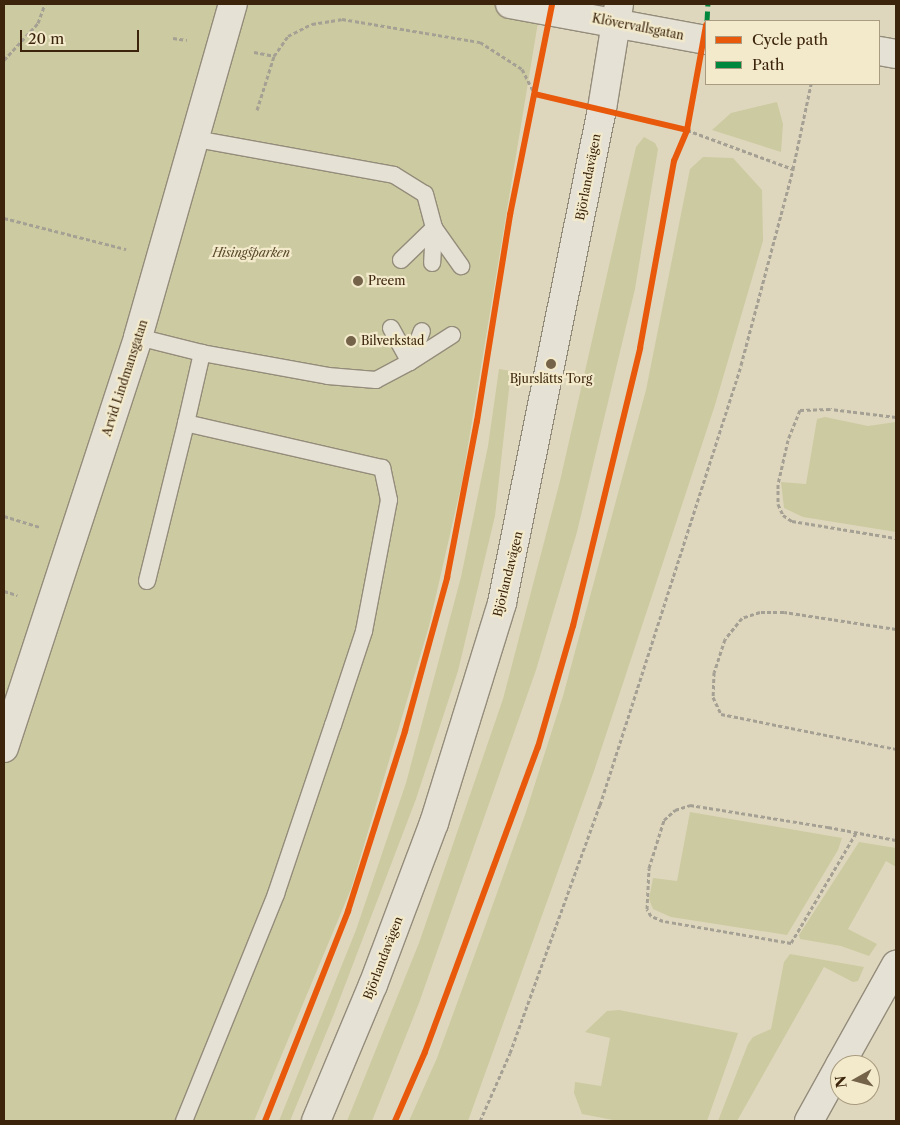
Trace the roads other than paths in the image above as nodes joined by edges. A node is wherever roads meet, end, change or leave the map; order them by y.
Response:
1 (233, 4) edge
2 (510, 4) edge
3 (617, 13) edge
4 (705, 40) edge
5 (880, 51) edge
6 (896, 54) edge
7 (196, 139) junction
8 (434, 228) junction
9 (401, 260) dead end
10 (432, 263) dead end
11 (461, 266) dead end
12 (391, 328) dead end
13 (422, 331) dead end
14 (452, 334) dead end
15 (138, 337) junction
16 (202, 353) junction
17 (410, 362) junction
18 (186, 423) junction
19 (147, 581) dead end
20 (4, 748) edge
21 (896, 965) edge
22 (846, 1055) edge
23 (830, 1082) edge
24 (184, 1121) edge
25 (316, 1121) edge
26 (808, 1121) edge

1 - 7 street, Arvid Lindmansgatan
2 - 3 street, Klövervallsgatan
3 - 4 street, Klövervallsgatan
3 - 25 street, Björlandavägen
5 - 6 street
7 - 8 lane
7 - 15 street, Arvid Lindmansgatan
8 - 9 lane
8 - 10 lane
8 - 11 lane
12 - 17 lane
13 - 17 lane
14 - 17 lane
15 - 16 lane
15 - 20 street, Arvid Lindmansgatan
16 - 17 lane
16 - 18 lane
18 - 19 lane
18 - 24 lane
21 - 22 street
23 - 26 street

